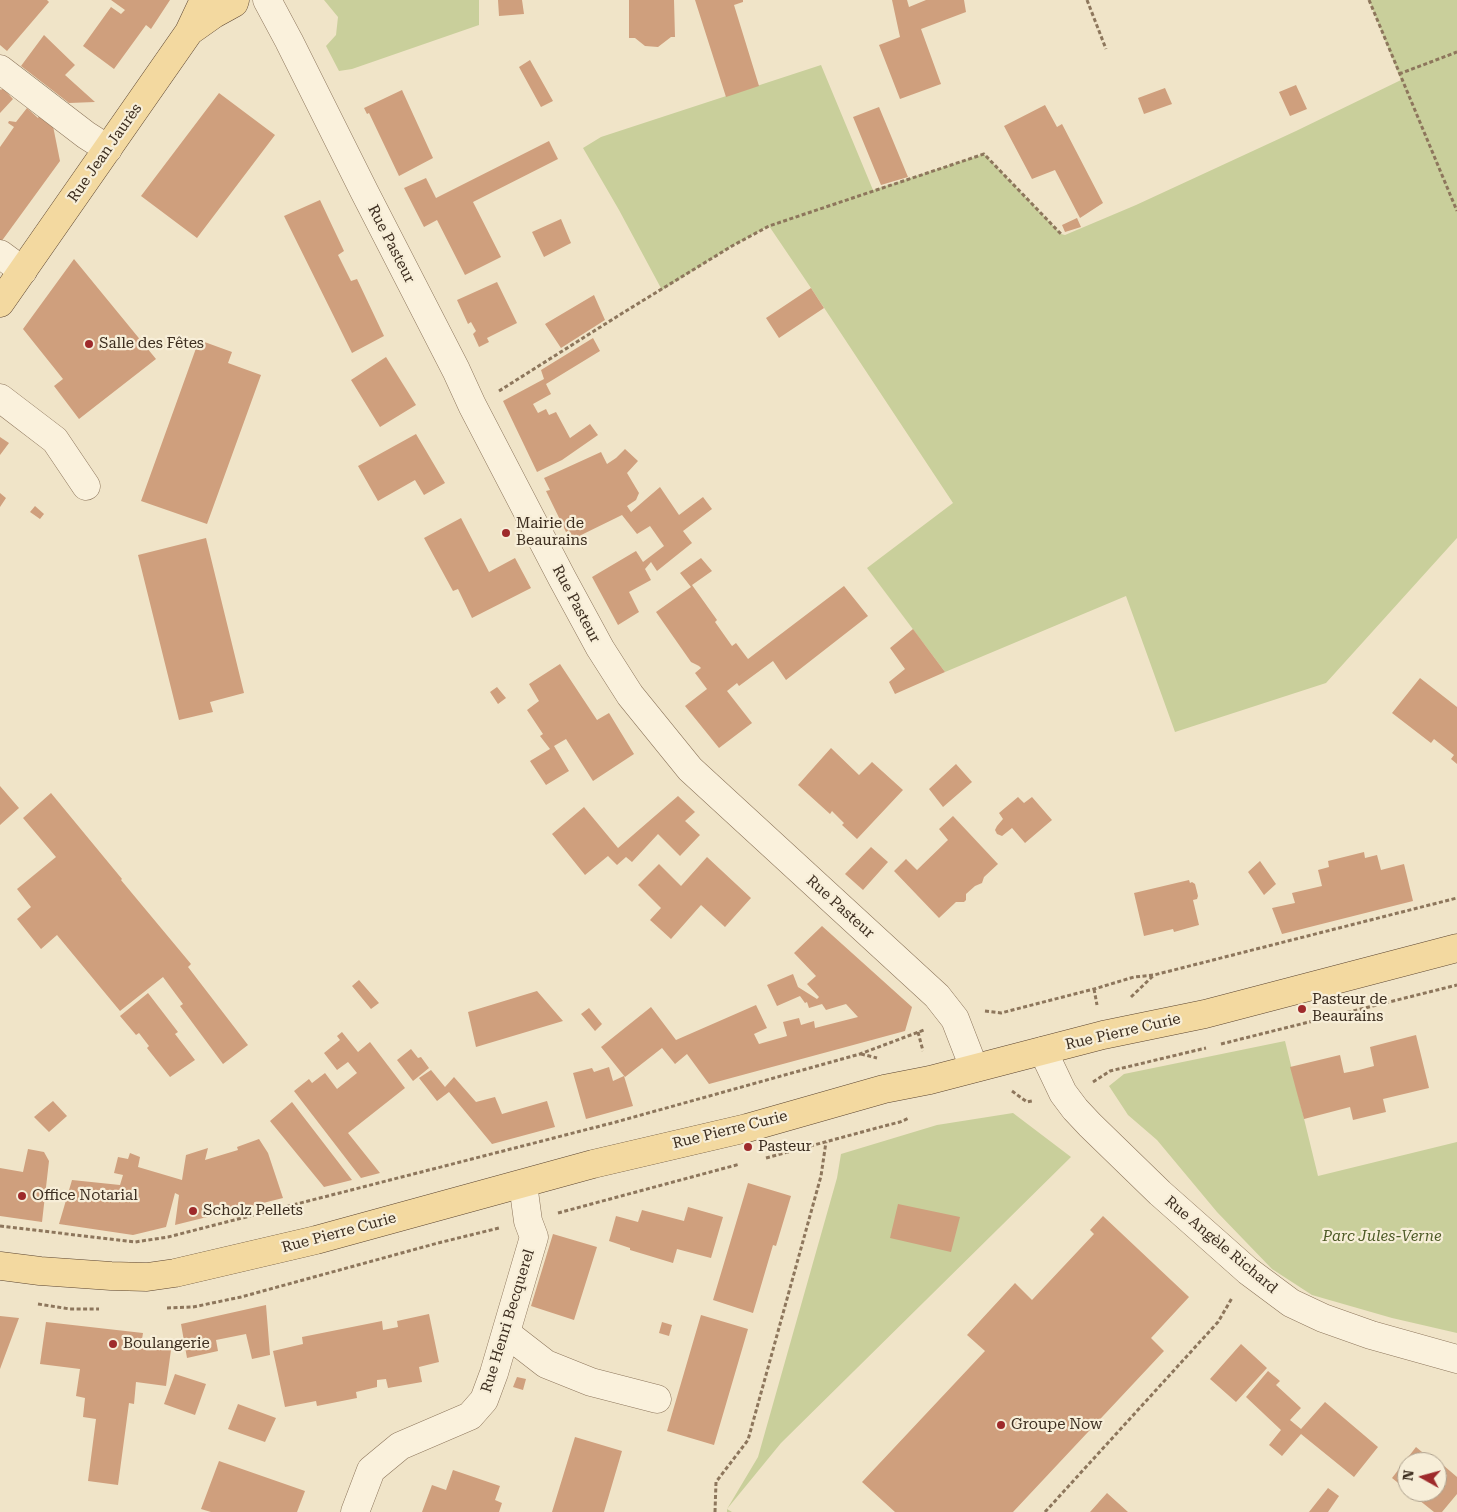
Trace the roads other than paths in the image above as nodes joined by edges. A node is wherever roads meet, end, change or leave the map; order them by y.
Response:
1 (204, 0) edge
2 (235, 0) edge
3 (267, 0) edge
4 (189, 32) junction
5 (0, 69) edge
6 (108, 149) junction
7 (0, 254) edge
8 (23, 271) junction
9 (0, 303) edge
10 (0, 398) edge
11 (86, 486) dead end
12 (1457, 948) edge
13 (1043, 1051) junction
14 (974, 1068) junction
15 (523, 1184) junction
16 (0, 1266) edge
17 (506, 1333) junction
18 (1457, 1359) edge
19 (657, 1399) dead end
20 (355, 1512) edge

1 - 4 main road, Rue Jean Jaurès
2 - 4 main road
3 - 14 street, Rue Pasteur
4 - 6 main road, Rue Jean Jaurès
5 - 6 street
6 - 8 main road, Rue Jean Jaurès
7 - 8 street
8 - 9 main road, Rue Jean Jaurès
10 - 11 street
12 - 13 main road, Rue Pierre Curie
13 - 14 main road, Rue Pierre Curie
13 - 18 street, Rue Angèle Richard
14 - 15 main road, Rue Pierre Curie
15 - 16 main road, Rue Pierre Curie
15 - 17 street, Rue Henri Becquerel
17 - 19 street
17 - 20 street, Rue Henri Becquerel

